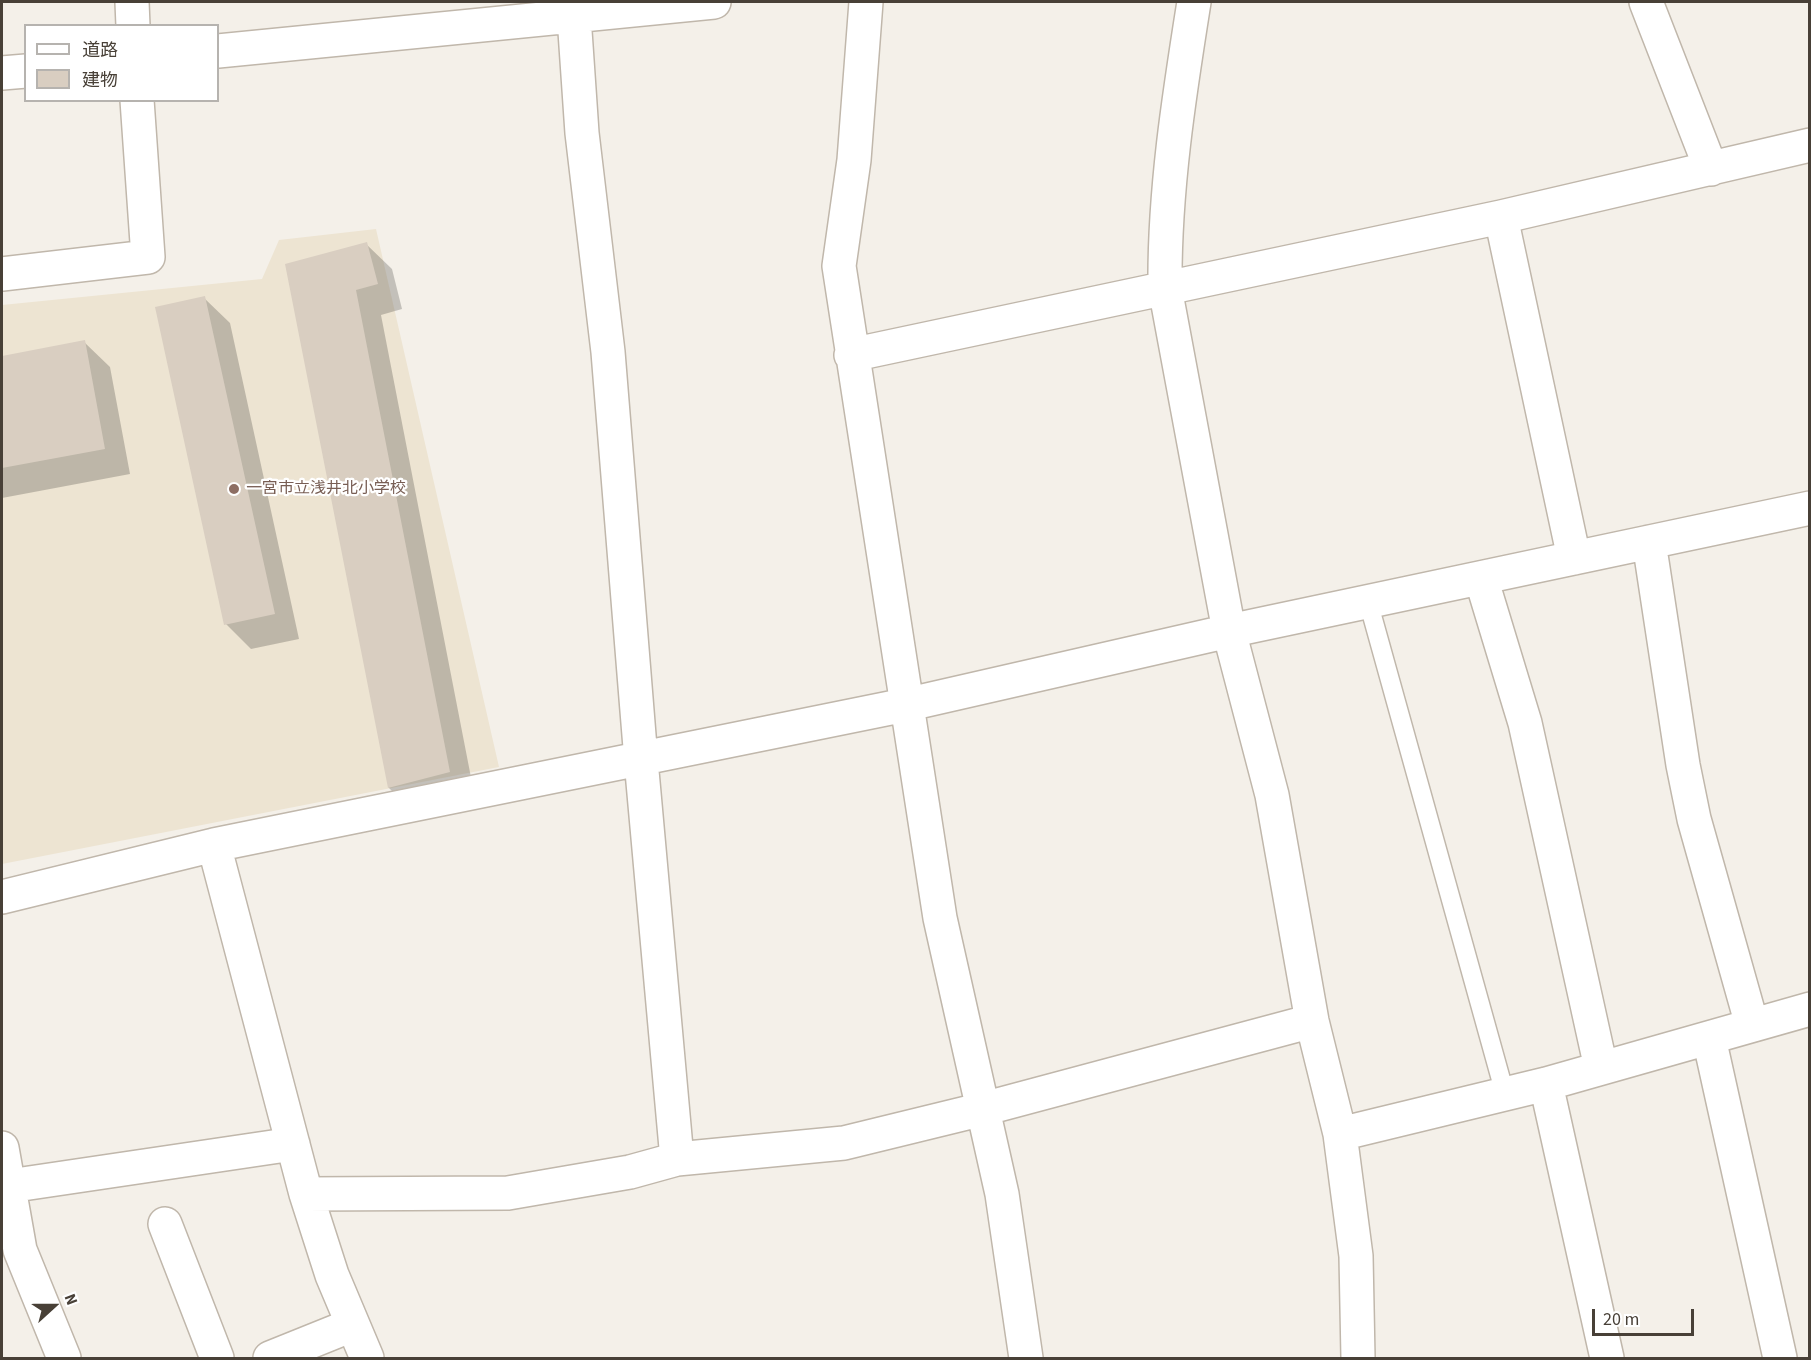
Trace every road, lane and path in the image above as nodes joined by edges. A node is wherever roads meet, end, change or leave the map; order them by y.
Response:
1 (132, 2) edge
2 (714, 2) edge
3 (866, 2) edge
4 (1194, 2) edge
5 (1646, 2) edge
6 (573, 9) edge
7 (133, 24) edge
8 (219, 51) edge
9 (24, 71) edge
10 (2, 73) edge
11 (137, 102) edge
12 (1809, 145) edge
13 (1711, 169) junction
14 (1501, 217) junction
15 (2, 274) edge
16 (1165, 288) junction
17 (851, 355) junction
18 (1809, 508) edge
19 (1649, 542) junction
20 (1574, 558) junction
21 (1481, 578) junction
22 (1368, 601) junction
23 (1229, 631) junction
24 (906, 705) junction
25 (640, 760) junction
26 (214, 844) junction
27 (2, 897) edge
28 (1809, 1009) edge
29 (1312, 1021) junction
30 (1752, 1026) junction
31 (1709, 1038) junction
32 (1601, 1068) junction
33 (1546, 1084) junction
34 (1505, 1094) junction
35 (983, 1109) junction
36 (1340, 1134) junction
37 (293, 1144) junction
38 (2, 1148) edge
39 (677, 1159) junction
40 (9, 1186) junction
41 (306, 1194) junction
42 (165, 1224) dead end
43 (352, 1325) junction
44 (64, 1359) edge
45 (217, 1359) edge
46 (270, 1359) edge
47 (367, 1359) edge
48 (1026, 1359) edge
49 (1358, 1359) edge
50 (1607, 1359) edge
51 (1780, 1359) edge

1 - 7 street
2 - 6 street
3 - 17 street
4 - 16 street
5 - 13 street
6 - 8 street
6 - 25 street
9 - 10 street
11 - 15 street
12 - 13 street
13 - 14 street
14 - 16 street
14 - 20 street
16 - 17 street
16 - 23 street
17 - 24 street
18 - 19 street
19 - 20 street
19 - 30 street
20 - 21 street
21 - 22 street
21 - 32 street
22 - 23 street
22 - 34 lane
23 - 24 street
23 - 29 street
24 - 25 street
24 - 35 street
25 - 26 street
25 - 39 street
26 - 27 street
26 - 37 street
28 - 30 street
29 - 35 street
29 - 36 street
30 - 31 street
31 - 32 street
31 - 51 street
32 - 33 street
33 - 34 street
33 - 50 street
34 - 36 street
35 - 39 street
35 - 48 street
36 - 49 street
37 - 40 street
37 - 41 street
38 - 40 street
39 - 41 street
40 - 44 street
41 - 43 street
42 - 45 street
43 - 46 street
43 - 47 street

